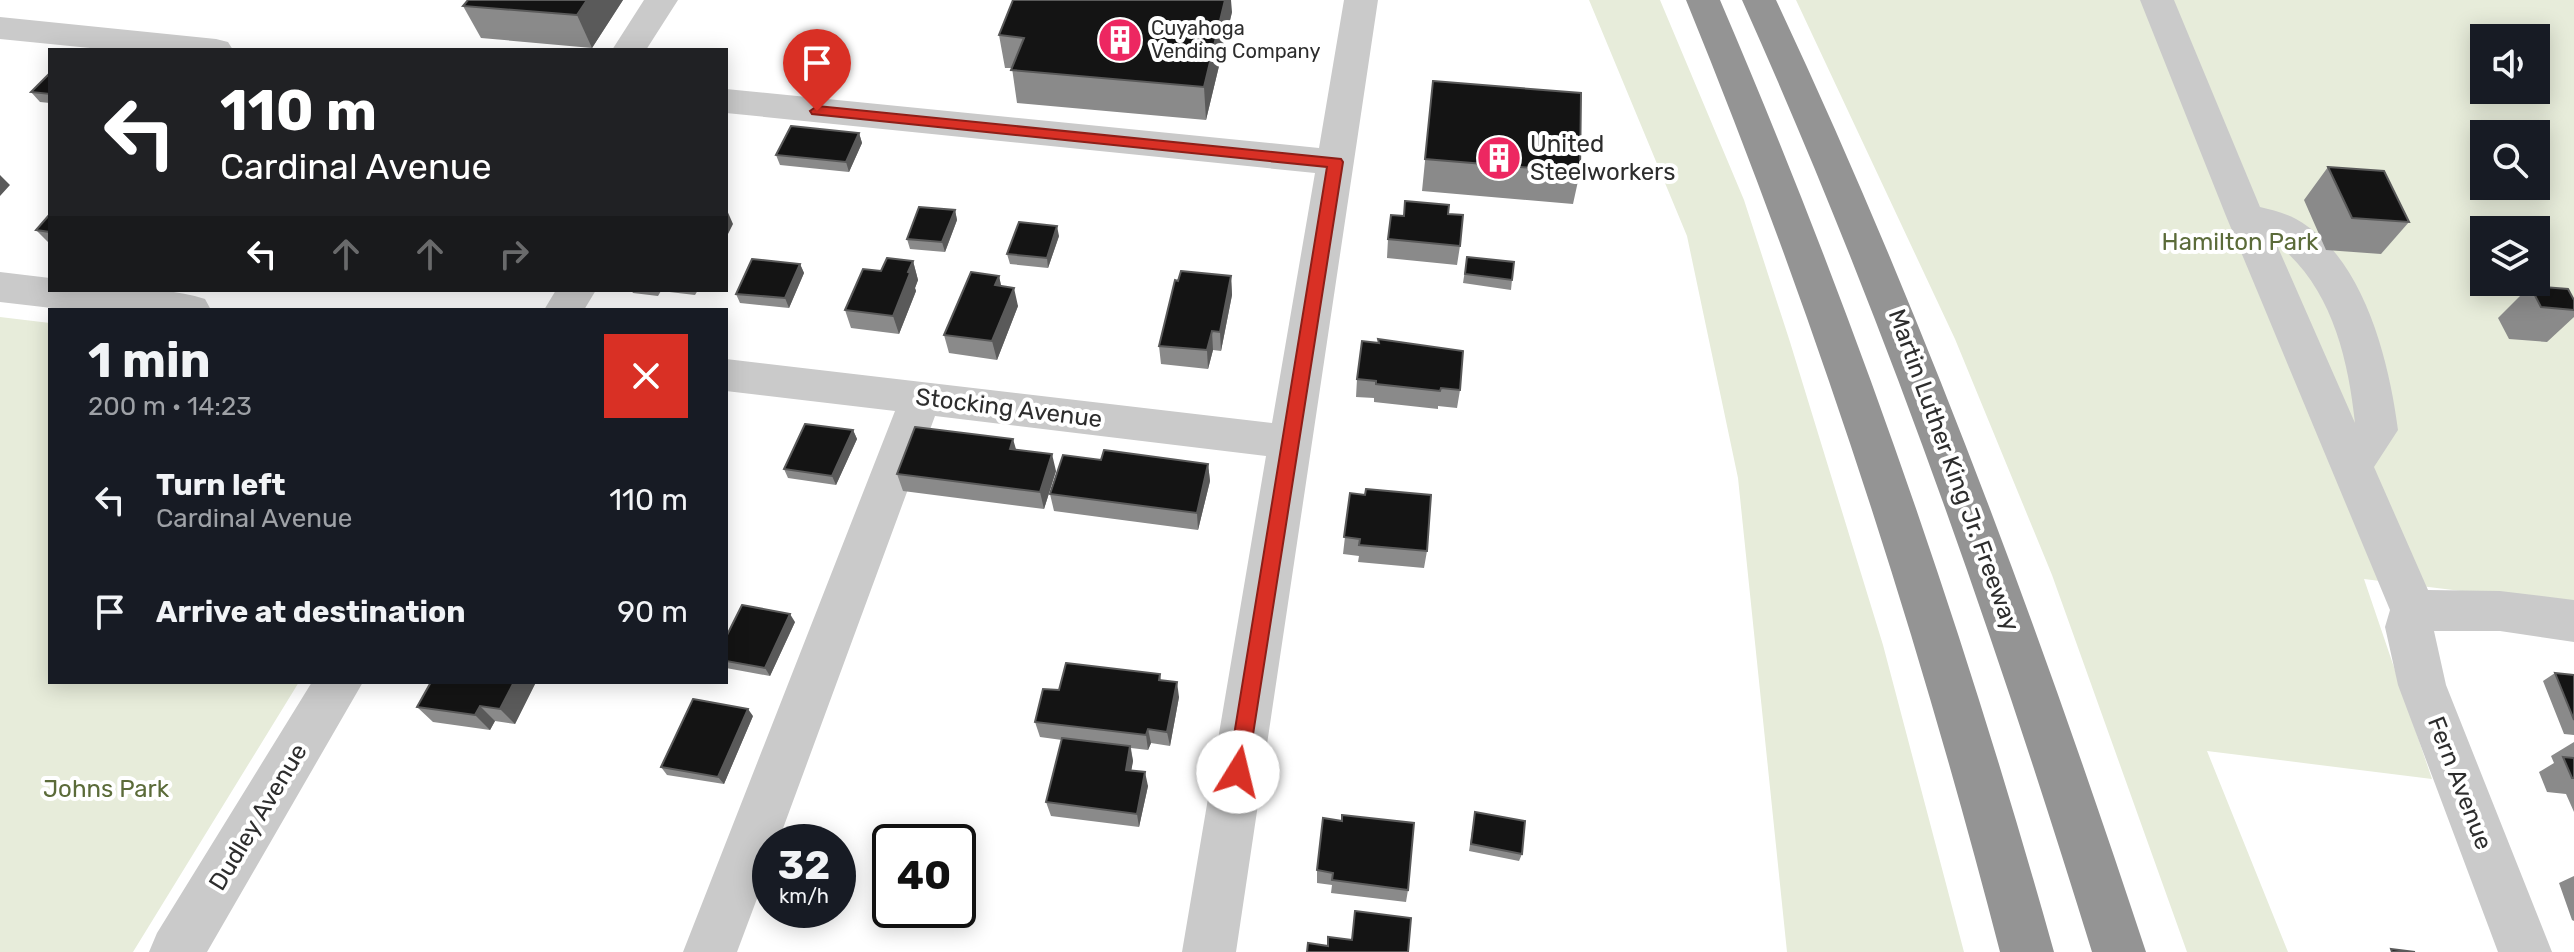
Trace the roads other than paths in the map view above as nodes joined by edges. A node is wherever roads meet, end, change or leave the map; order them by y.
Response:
1 (661, 0) edge
2 (1361, 0) edge
3 (1703, 0) edge
4 (1759, 0) edge
5 (2157, 0) edge
6 (1, 30) edge
7 (194, 48) edge
8 (630, 48) edge
9 (728, 101) edge
10 (1335, 162) junction
11 (2245, 216) junction
12 (0, 287) edge
13 (174, 308) edge
14 (728, 375) edge
15 (921, 398) junction
16 (1292, 442) junction
17 (2351, 464) junction
18 (2413, 610) junction
19 (2574, 621) edge
20 (338, 684) edge
21 (176, 952) edge
22 (710, 952) edge
23 (1209, 952) edge
24 (2027, 952) edge
25 (2119, 952) edge
26 (2525, 952) edge

1 - 8 street
2 - 10 street
3 - 24 highway
4 - 25 highway, Martin Luther King Jr. Freeway
5 - 11 street
6 - 7 street
9 - 10 street
10 - 16 street
11 - 17 street
11 - 17 street
12 - 13 street
14 - 15 street, Stocking Avenue
15 - 16 street, Stocking Avenue
15 - 22 street
16 - 23 street
17 - 18 street
18 - 19 street
18 - 26 street, Fern Avenue
20 - 21 street, Dudley Avenue

